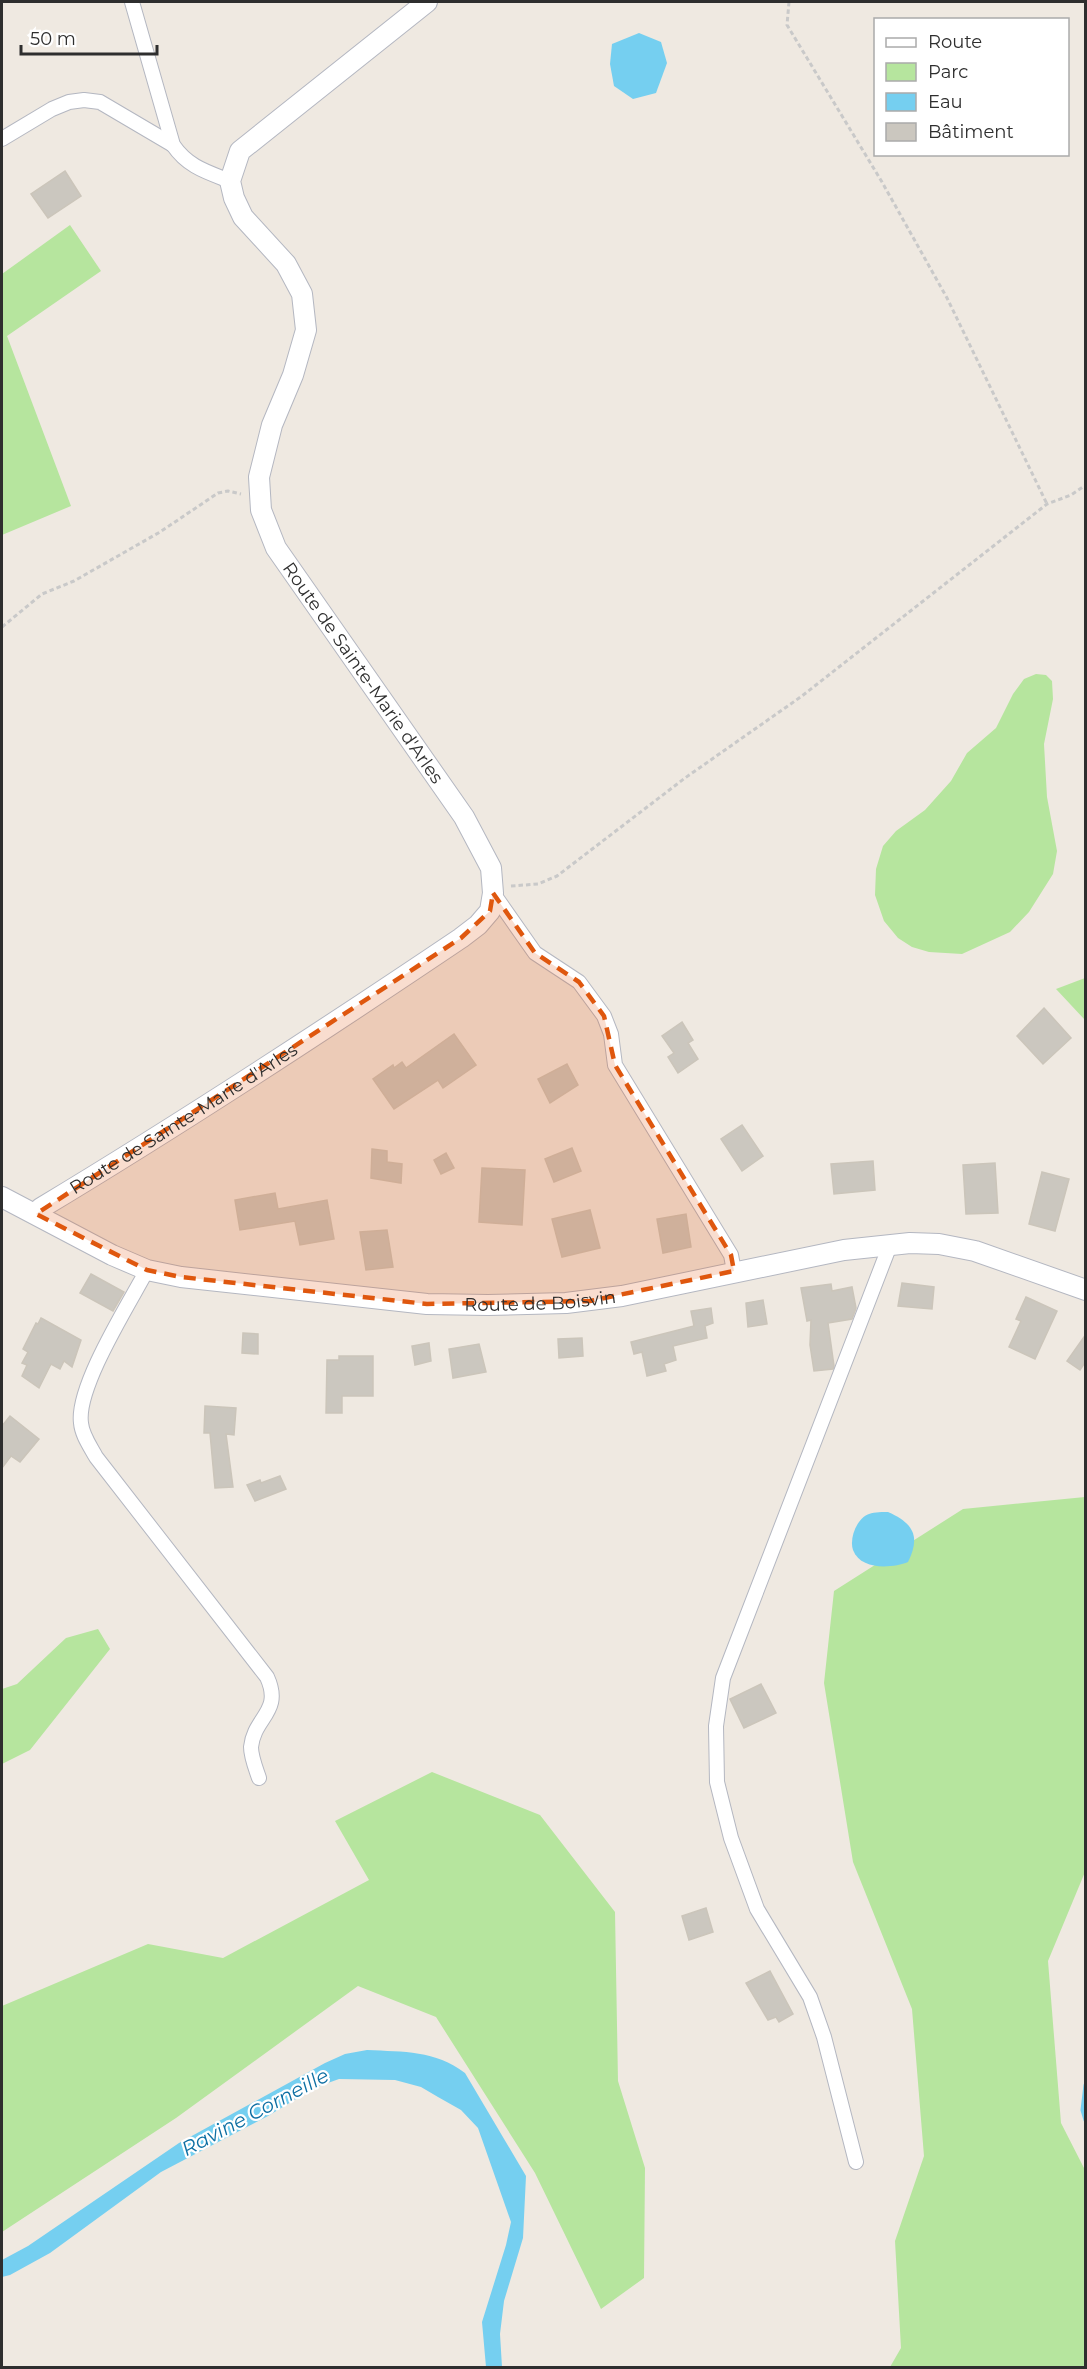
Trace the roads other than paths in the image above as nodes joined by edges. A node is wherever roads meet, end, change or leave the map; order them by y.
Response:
1 (132, 2) edge
2 (427, 2) edge
3 (2, 139) edge
4 (173, 145) junction
5 (230, 181) junction
6 (493, 893) junction
7 (2, 1197) edge
8 (36, 1214) junction
9 (890, 1245) junction
10 (147, 1270) junction
11 (734, 1271) junction
12 (1086, 1290) edge
13 (259, 1779) dead end
14 (856, 2162) dead end

1 - 4 street
2 - 5 main road
3 - 4 street
4 - 5 street
5 - 6 main road, Route de Sainte-Marie d'Arles
6 - 8 main road, Route de Sainte-Marie d'Arles
6 - 11 street
7 - 8 main road, Route de Boisvin
8 - 10 main road, Route de Boisvin
9 - 11 main road, Route de Boisvin
9 - 12 main road, Route de Boisvin
9 - 14 street
10 - 11 main road, Route de Boisvin
10 - 13 street

